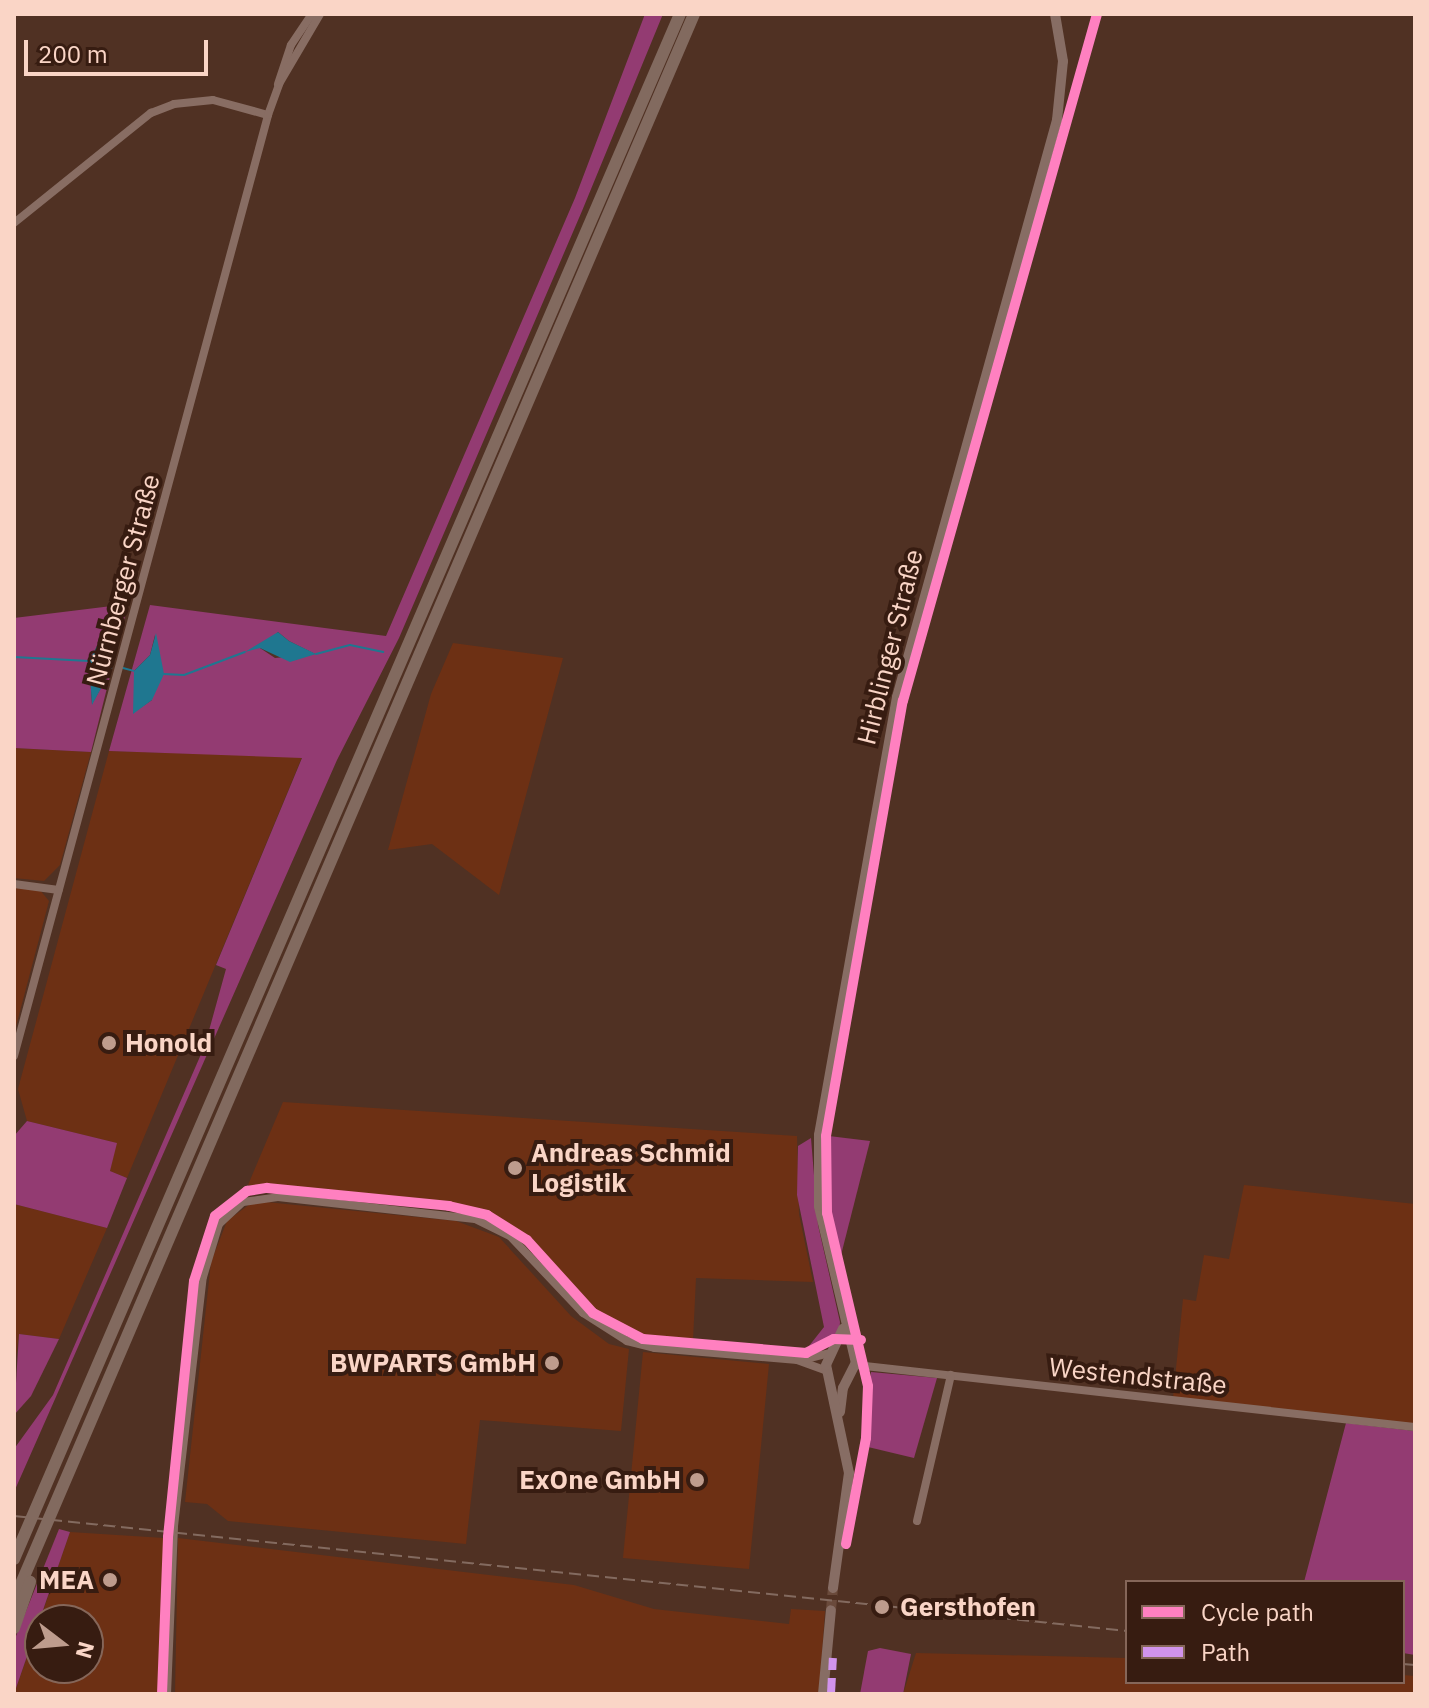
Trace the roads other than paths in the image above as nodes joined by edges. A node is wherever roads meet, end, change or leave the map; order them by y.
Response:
1 (312, 14) edge
2 (319, 14) edge
3 (680, 14) edge
4 (694, 14) edge
5 (1055, 14) edge
6 (279, 84) junction
7 (268, 115) junction
8 (14, 223) edge
9 (14, 884) edge
10 (59, 890) junction
11 (14, 1056) edge
12 (841, 1300) junction
13 (834, 1351) junction
14 (851, 1352) junction
15 (797, 1360) junction
16 (856, 1365) junction
17 (830, 1373) junction
18 (951, 1375) junction
19 (848, 1377) junction
20 (840, 1412) junction
21 (1415, 1427) edge
22 (917, 1521) dead end
23 (39, 1541) junction
24 (14, 1559) edge
25 (833, 1588) tunnel mouth
26 (14, 1600) edge
27 (831, 1610) tunnel mouth
28 (14, 1628) edge
29 (167, 1694) edge
30 (823, 1694) edge

1 - 6 street
2 - 6 street
3 - 24 highway
4 - 23 highway
5 - 12 main road, Hirblinger Straße
6 - 7 street, Nürnberger Straße
7 - 8 street
7 - 10 street, Nürnberger Straße
9 - 10 street
10 - 11 street, Nürnberger Straße
12 - 13 main road, Hirblinger Straße
12 - 14 main road, Hirblinger Straße
13 - 14 main road
13 - 15 street
13 - 17 main road, Hirblinger Straße
14 - 16 main road, Hirblinger Straße
15 - 17 street
15 - 29 street
16 - 18 street, Westendstraße
16 - 19 main road, Hirblinger Straße
17 - 19 main road
17 - 20 main road, Hirblinger Straße
18 - 21 street, Westendstraße
18 - 22 street
19 - 20 main road, Hirblinger Straße
20 - 25 main road, Hirblinger Straße
23 - 26 highway
23 - 28 highway
27 - 30 main road

